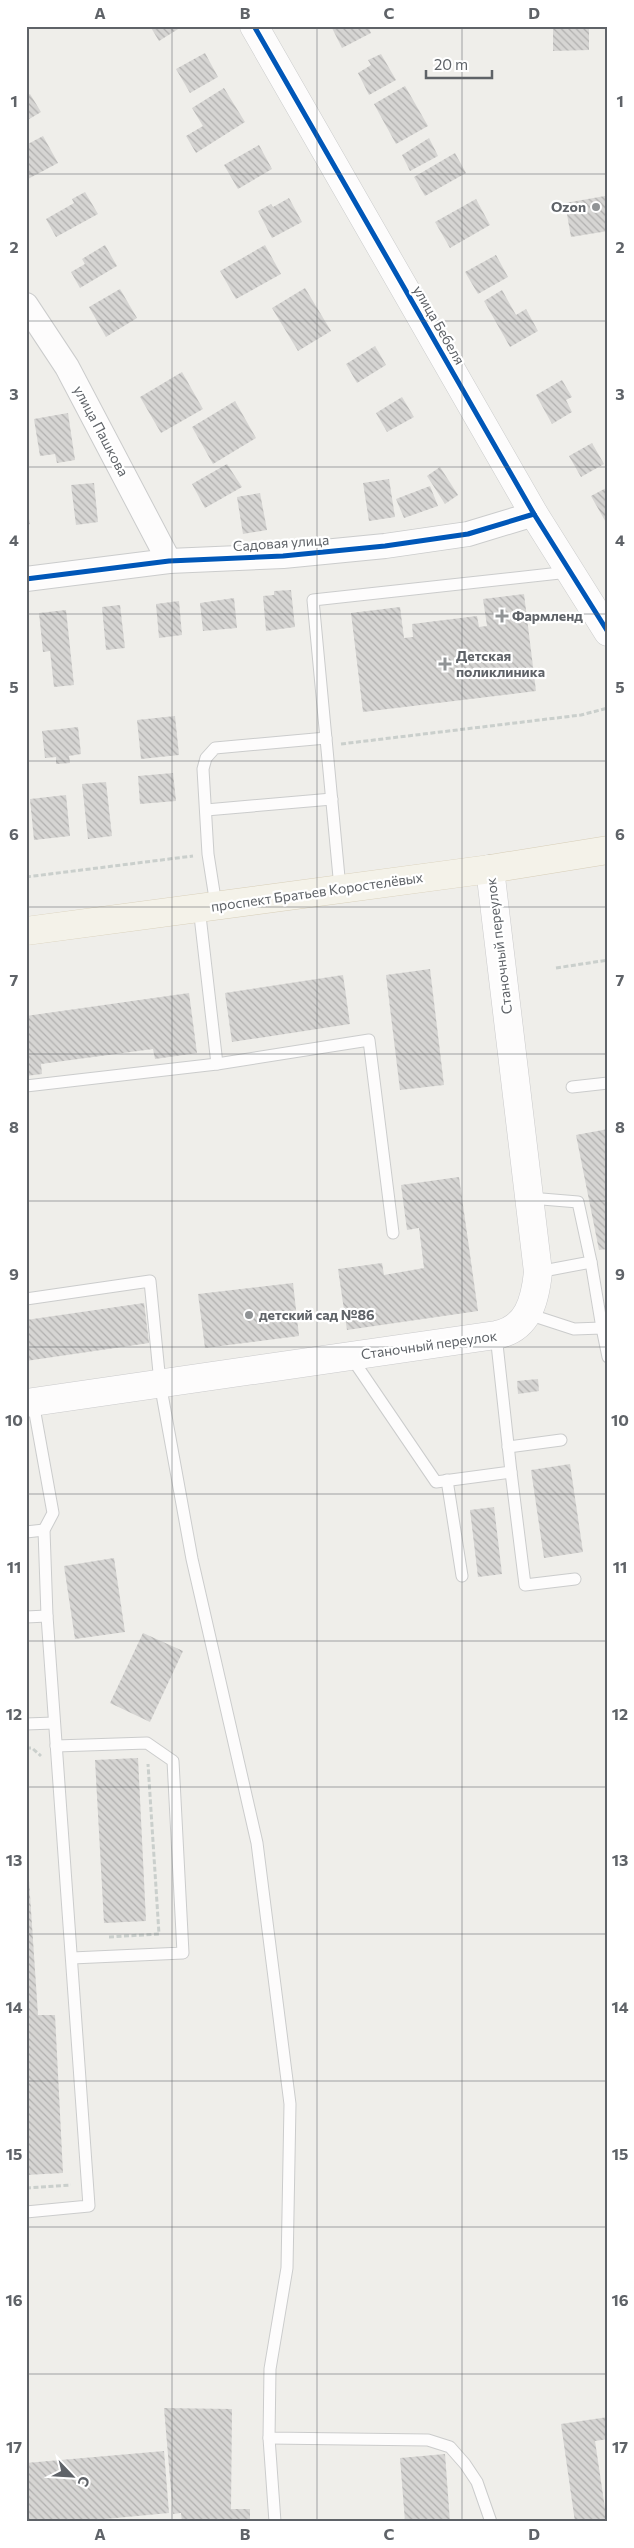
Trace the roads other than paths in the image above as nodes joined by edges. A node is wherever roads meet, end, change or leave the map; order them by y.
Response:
1 (254, 26) edge
2 (27, 309) edge
3 (534, 514) junction
4 (169, 561) junction
5 (569, 572) junction
6 (26, 579) edge
7 (608, 632) edge
8 (326, 738) junction
9 (332, 799) junction
10 (206, 810) junction
11 (608, 850) edge
12 (490, 869) junction
13 (340, 888) junction
14 (207, 906) junction
15 (26, 931) edge
16 (217, 1064) junction
17 (608, 1083) edge
18 (26, 1086) edge
19 (572, 1087) dead end
20 (530, 1198) junction
21 (393, 1234) dead end
22 (591, 1262) junction
23 (538, 1272) junction
24 (26, 1298) edge
25 (528, 1314) junction
26 (602, 1328) junction
27 (496, 1335) junction
28 (350, 1356) junction
29 (608, 1356) edge
30 (160, 1383) junction
31 (30, 1403) edge
32 (561, 1440) dead end
33 (508, 1447) junction
34 (511, 1472) junction
35 (447, 1480) junction
36 (44, 1530) junction
37 (26, 1532) edge
38 (462, 1576) dead end
39 (575, 1579) dead end
40 (26, 1616) edge
41 (47, 1616) junction
42 (54, 1723) junction
43 (26, 1724) edge
44 (56, 1746) junction
45 (72, 1958) junction
46 (26, 2212) edge
47 (268, 2438) junction
48 (274, 2522) edge
49 (491, 2522) edge

1 - 3 main road, улица Бебеля
2 - 4 street, улица Пашкова
3 - 4 street, Садовая улица
3 - 5 main road, улица Бебеля
4 - 6 street, Садовая улица
5 - 7 main road, улица Бебеля
5 - 8 lane
8 - 9 lane
8 - 10 lane
9 - 10 lane
9 - 13 lane
10 - 14 lane
11 - 12 main road, проспект Братьев Коростелёвых
12 - 13 main road, проспект Братьев Коростелёвых
12 - 20 main road, Станочный переулок
13 - 14 main road, проспект Братьев Коростелёвых
14 - 15 main road, проспект Братьев Коростелёвых
14 - 16 lane
16 - 18 lane
16 - 21 lane
17 - 19 lane
20 - 22 lane
20 - 23 main road, Станочный переулок
22 - 23 lane
22 - 26 lane
23 - 25 main road, Станочный переулок
24 - 30 lane
25 - 26 lane
25 - 27 main road, Станочный переулок
26 - 29 lane
27 - 28 main road, Станочный переулок
27 - 33 lane
28 - 30 main road, Станочный переулок
28 - 35 lane
30 - 31 main road, Станочный переулок
30 - 47 lane
31 - 36 lane
32 - 33 lane
33 - 34 lane
34 - 35 lane
34 - 39 lane
35 - 38 lane
36 - 37 lane
36 - 41 lane
40 - 41 lane
41 - 42 lane
42 - 43 lane
42 - 44 lane
44 - 45 lane
44 - 45 lane
45 - 46 lane
47 - 48 lane
47 - 49 lane

